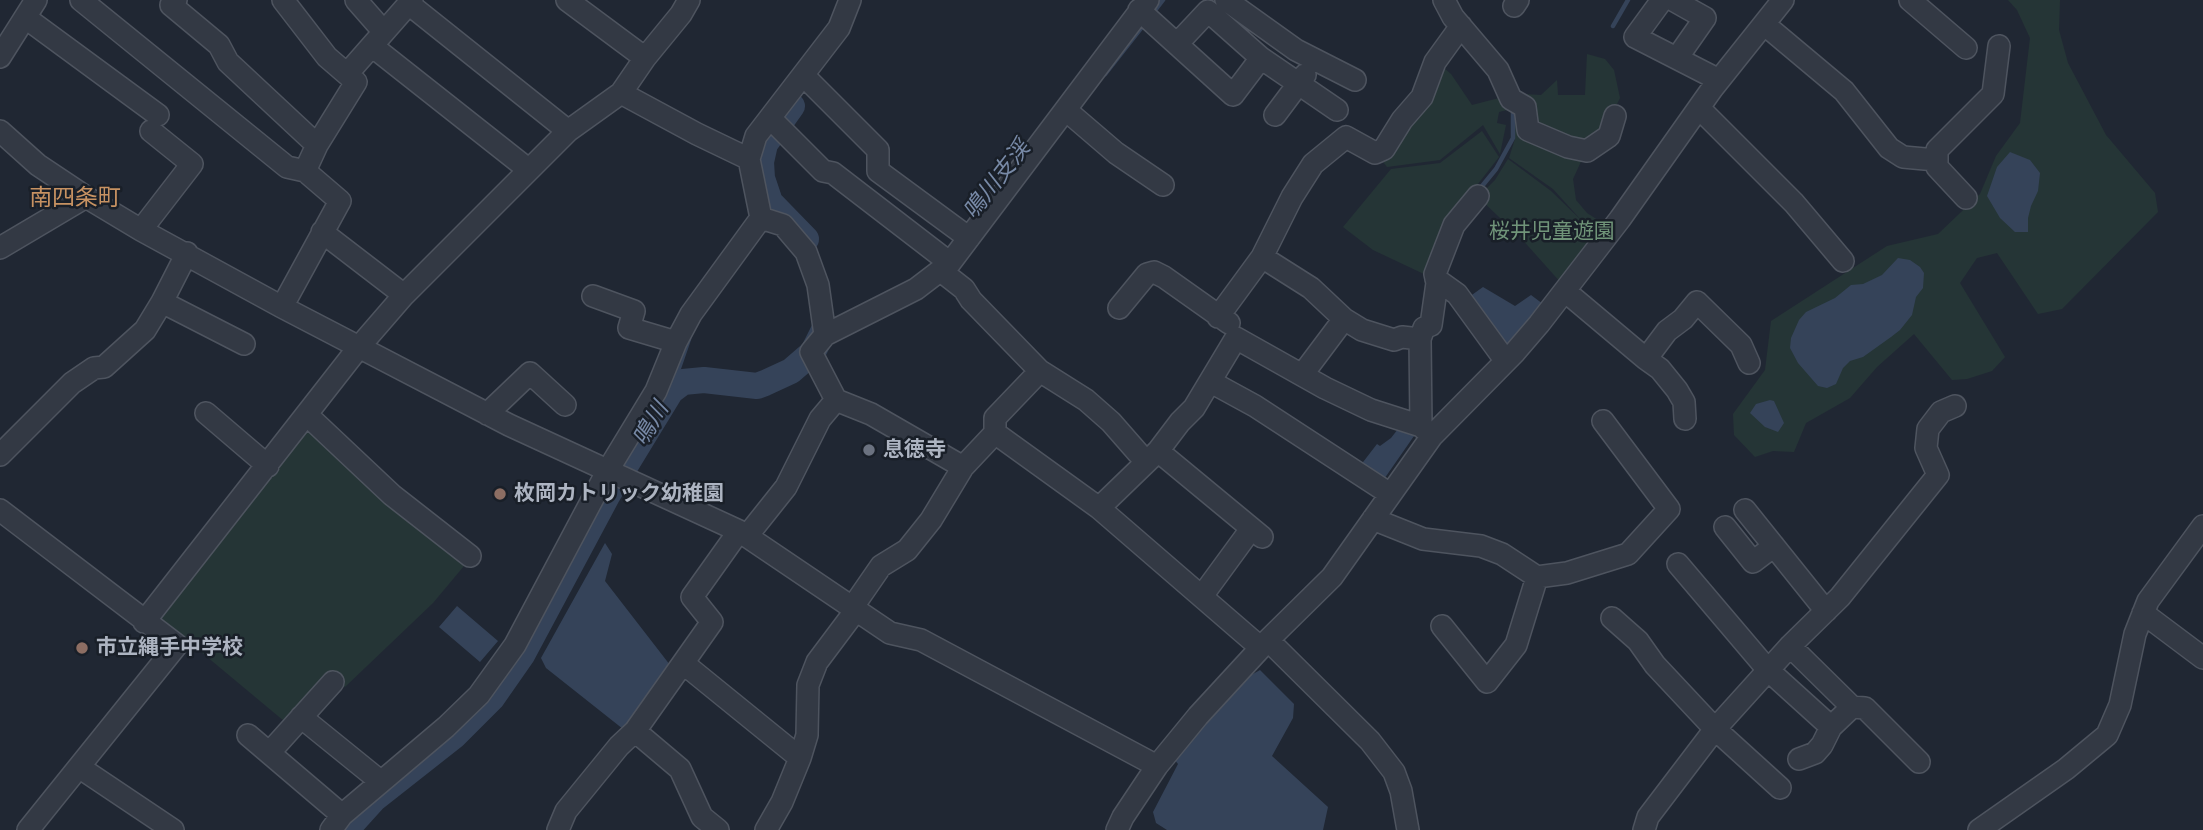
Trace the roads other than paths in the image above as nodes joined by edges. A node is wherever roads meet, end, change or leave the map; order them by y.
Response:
1 (81, 0) edge
2 (176, 0) edge
3 (283, 0) edge
4 (356, 0) edge
5 (567, 0) edge
6 (689, 0) edge
7 (850, 0) edge
8 (1226, 0) edge
9 (1444, 0) edge
10 (1662, 0) edge
11 (1674, 0) edge
12 (1783, 0) edge
13 (1910, 0) edge
14 (410, 2) edge
15 (31, 9) edge
16 (1146, 12) edge
17 (1764, 24) junction
18 (1461, 26) junction
19 (378, 39) junction
20 (1177, 44) junction
21 (1999, 46) dead end
22 (1966, 48) dead end
23 (0, 57) edge
24 (645, 58) junction
25 (1261, 58) junction
26 (1677, 58) junction
27 (1314, 60) junction
28 (348, 74) junction
29 (807, 79) junction
30 (1355, 80) dead end
31 (1719, 80) junction
32 (1299, 85) junction
33 (621, 93) junction
34 (1699, 108) junction
35 (1336, 110) dead end
36 (1071, 115) junction
37 (1275, 115) dead end
38 (1615, 116) dead end
39 (775, 123) junction
40 (0, 131) edge
41 (568, 131) junction
42 (317, 145) junction
43 (749, 159) junction
44 (1936, 160) junction
45 (529, 170) junction
46 (305, 172) junction
47 (1163, 186) dead end
48 (1478, 196) dead end
49 (86, 197) junction
50 (1966, 198) dead end
51 (766, 220) junction
52 (141, 230) junction
53 (322, 232) junction
54 (969, 239) junction
55 (0, 248) edge
56 (187, 253) junction
57 (1262, 257) junction
58 (1843, 261) dead end
59 (946, 272) junction
60 (1436, 279) junction
61 (1565, 291) junction
62 (404, 295) junction
63 (593, 296) dead end
64 (162, 302) junction
65 (282, 307) junction
66 (1119, 308) dead end
67 (1218, 317) junction
68 (1344, 319) junction
69 (825, 331) junction
70 (1236, 338) junction
71 (1420, 339) junction
72 (676, 342) junction
73 (244, 344) dead end
74 (359, 347) junction
75 (1646, 359) junction
76 (1505, 360) junction
77 (1749, 363) dead end
78 (1040, 371) junction
79 (1302, 375) junction
80 (1211, 382) junction
81 (836, 400) junction
82 (565, 404) dead end
83 (1955, 406) dead end
84 (206, 413) dead end
85 (487, 414) junction
86 (307, 415) junction
87 (1685, 419) dead end
88 (1603, 421) dead end
89 (1426, 431) junction
90 (995, 433) junction
91 (0, 455) edge
92 (1152, 456) junction
93 (268, 466) junction
94 (963, 467) junction
95 (614, 473) junction
96 (1390, 494) junction
97 (1098, 508) junction
98 (0, 510) edge
99 (1745, 510) dead end
100 (1373, 519) junction
101 (2203, 526) edge
102 (1725, 527) dead end
103 (743, 534) junction
104 (1774, 546) junction
105 (471, 556) dead end
106 (1678, 564) dead end
107 (1537, 577) junction
108 (1202, 596) junction
109 (854, 609) junction
110 (1826, 611) junction
111 (2143, 614) junction
112 (1612, 618) dead end
113 (144, 622) junction
114 (1442, 626) dead end
115 (1265, 644) junction
116 (1790, 646) junction
117 (2203, 657) edge
118 (683, 663) junction
119 (1768, 670) junction
120 (333, 682) dead end
121 (1852, 707) junction
122 (301, 717) junction
123 (1831, 727) junction
124 (1715, 729) junction
125 (635, 731) junction
126 (248, 735) dead end
127 (270, 752) junction
128 (800, 758) junction
129 (1799, 759) dead end
130 (1919, 762) dead end
131 (1157, 766) junction
132 (79, 767) junction
133 (380, 781) junction
134 (1780, 788) dead end
135 (336, 822) edge
136 (715, 829) edge
137 (28, 830) edge
138 (173, 830) edge
139 (558, 830) edge
140 (766, 830) edge
141 (1117, 830) edge
142 (1408, 830) edge
143 (1644, 830) edge
144 (1979, 830) edge

1 - 46 street
2 - 42 street
3 - 28 street
4 - 19 street
5 - 24 street
6 - 24 street
7 - 29 street
8 - 27 street
9 - 18 street
10 - 26 street
11 - 26 street
12 - 17 street
13 - 22 street
14 - 19 street
14 - 41 street
15 - 23 street
15 - 52 street
16 - 20 street
16 - 36 street
17 - 31 street
17 - 44 street
18 - 38 street
18 - 57 street
19 - 28 street
19 - 45 street
20 - 25 street
20 - 25 street
21 - 44 street
24 - 33 street
25 - 32 street
26 - 31 street
27 - 30 street
27 - 32 street
28 - 42 street
29 - 39 street
29 - 54 street
31 - 34 street
32 - 35 street
32 - 37 street
33 - 41 street
33 - 43 street
34 - 58 street
34 - 61 street
36 - 47 street
36 - 54 street
39 - 43 street
39 - 59 street
40 - 49 street
41 - 45 street
42 - 46 street
43 - 51 street
44 - 50 street
45 - 62 street
46 - 53 street
48 - 60 street
49 - 52 street
49 - 55 street
51 - 69 street
51 - 72 street
52 - 56 street
53 - 62 street
53 - 65 street
54 - 59 street
56 - 64 street
56 - 65 street
57 - 67 street
57 - 68 street
59 - 69 street
59 - 78 street
60 - 71 street
60 - 76 street
61 - 75 street
61 - 76 street
62 - 74 street
63 - 72 street
64 - 73 street
64 - 91 street
65 - 74 street
66 - 67 street
67 - 70 street
68 - 71 street
68 - 79 street
69 - 81 street
70 - 79 street
70 - 80 street
71 - 89 street
72 - 95 street
74 - 85 street
74 - 86 street
75 - 77 street
75 - 87 street
76 - 89 street
78 - 90 street
78 - 92 street
79 - 89 street
80 - 92 street
80 - 96 street
81 - 94 street
81 - 103 street
82 - 85 street
83 - 110 street
84 - 93 street
85 - 95 street
86 - 93 street
86 - 105 street
88 - 107 street
89 - 96 street
90 - 94 street
90 - 97 street
92 - 97 street
92 - 108 street
93 - 113 street
94 - 109 street
95 - 103 street
95 - 133 street
96 - 100 street
97 - 108 street
98 - 113 street
99 - 104 street
100 - 107 street
100 - 115 street
101 - 111 street
102 - 104 street
103 - 109 street
103 - 118 street
104 - 110 street
106 - 119 street
107 - 114 street
108 - 115 street
109 - 128 street
109 - 131 street
110 - 116 street
111 - 117 street
111 - 144 street
112 - 124 street
113 - 132 street
115 - 131 street
115 - 142 street
116 - 119 street
116 - 121 street
118 - 125 street
118 - 128 street
119 - 123 street
119 - 124 street
120 - 122 street
121 - 123 street
121 - 130 street
122 - 127 street
122 - 133 street
123 - 129 street
124 - 134 street
124 - 143 street
125 - 136 street
125 - 139 street
126 - 127 street
127 - 135 street
128 - 140 street
131 - 141 street
132 - 137 street
132 - 138 street
133 - 135 street

